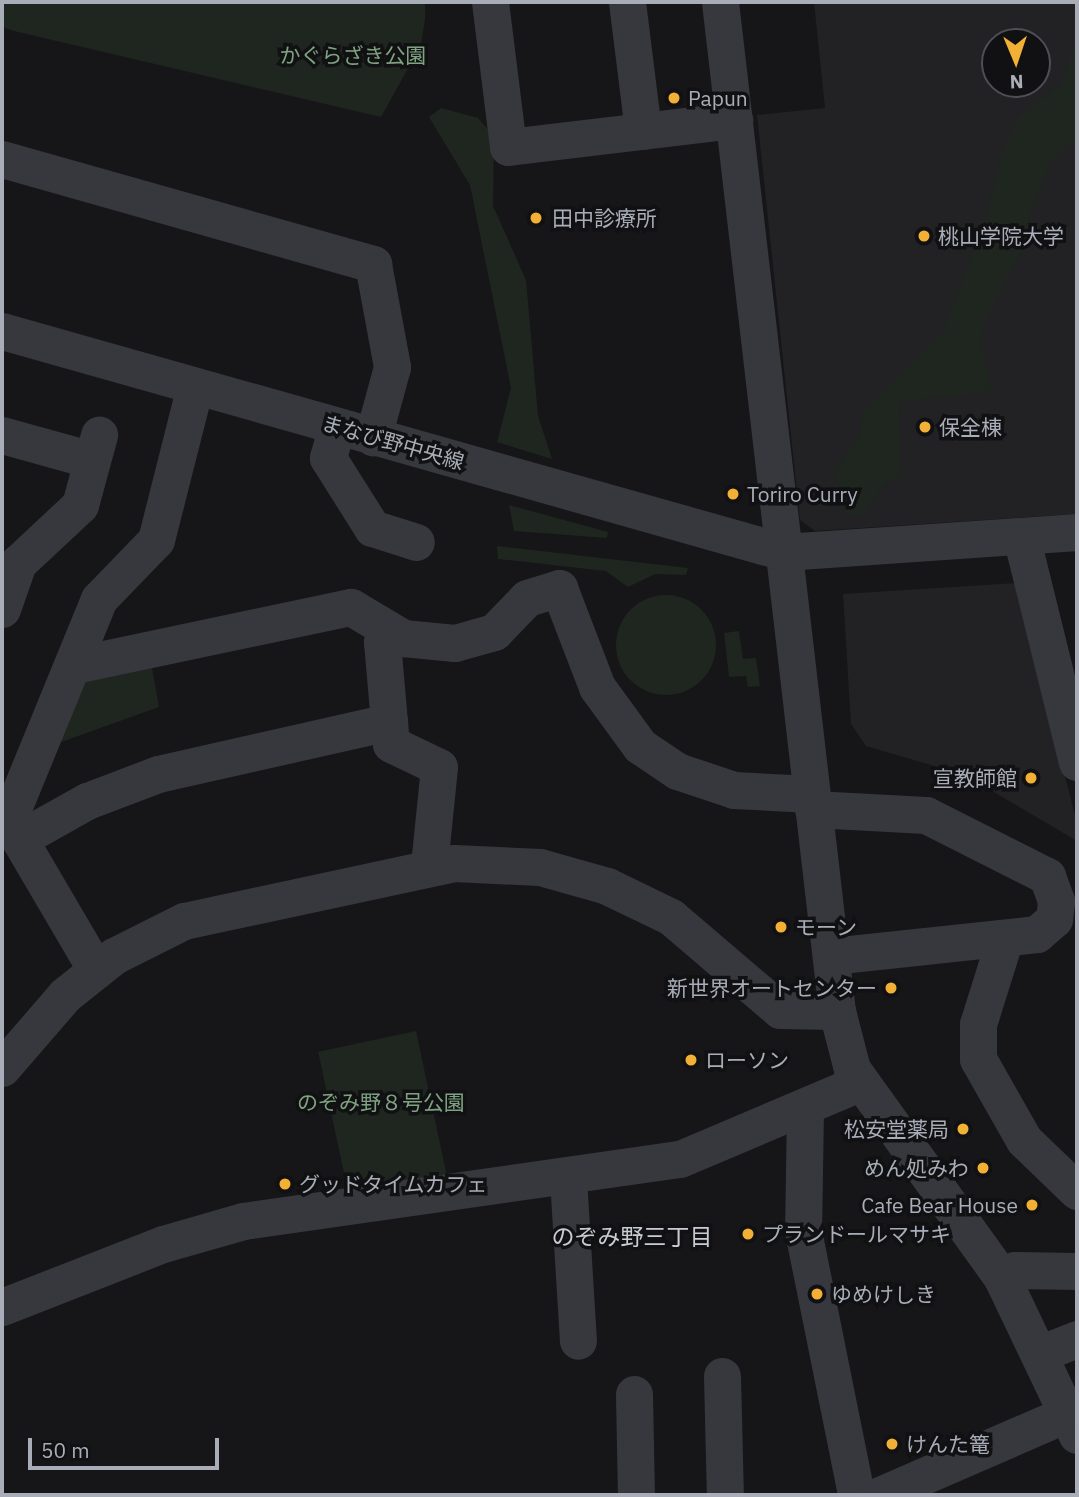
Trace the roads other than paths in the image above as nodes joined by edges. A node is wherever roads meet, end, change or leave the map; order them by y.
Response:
1 (490, 2) edge
2 (627, 2) edge
3 (720, 2) edge
4 (734, 120) junction
5 (643, 131) junction
6 (2, 159) edge
7 (2, 331) edge
8 (195, 386) junction
9 (337, 426) junction
10 (2, 435) edge
11 (373, 436) junction
12 (1077, 532) edge
13 (1021, 536) junction
14 (416, 542) dead end
15 (784, 552) junction
16 (5, 588) edge
17 (388, 633) junction
18 (75, 665) junction
19 (389, 722) junction
20 (1077, 762) edge
21 (812, 801) junction
22 (19, 839) junction
23 (429, 865) junction
24 (1005, 938) junction
25 (831, 956) junction
26 (96, 970) junction
27 (837, 1011) junction
28 (7, 1049) edge
29 (859, 1083) junction
30 (804, 1108) junction
31 (568, 1178) junction
32 (1077, 1191) edge
33 (1077, 1271) edge
34 (1002, 1278) junction
35 (2, 1307) edge
36 (1077, 1339) edge
37 (578, 1341) dead end
38 (1039, 1354) junction
39 (722, 1377) dead end
40 (635, 1394) dead end
41 (1073, 1424) edge
42 (636, 1495) edge
43 (725, 1495) edge
44 (856, 1495) edge
45 (880, 1495) edge

1 - 5 street
2 - 5 street
3 - 4 street
4 - 5 street
4 - 15 street
6 - 11 street
7 - 8 street, まなび野中央線
8 - 9 street, まなび野中央線
8 - 18 street
9 - 11 street, まなび野中央線
9 - 14 street
10 - 16 street
11 - 15 street, まなび野中央線
12 - 13 street, まなび野中央線
13 - 15 street, まなび野中央線
13 - 20 street
15 - 21 street
17 - 18 street
17 - 19 street
17 - 21 street
18 - 22 street
19 - 22 street
19 - 23 street
21 - 24 street
21 - 25 street
22 - 26 street
23 - 26 street
23 - 27 street
24 - 25 street
24 - 32 street
25 - 27 street
26 - 28 street
27 - 29 street
29 - 30 street
29 - 34 street
30 - 31 street
30 - 44 street
31 - 35 street
31 - 37 street
33 - 34 street
34 - 38 street
36 - 38 street
38 - 41 street
39 - 43 street
40 - 42 street
41 - 45 street

